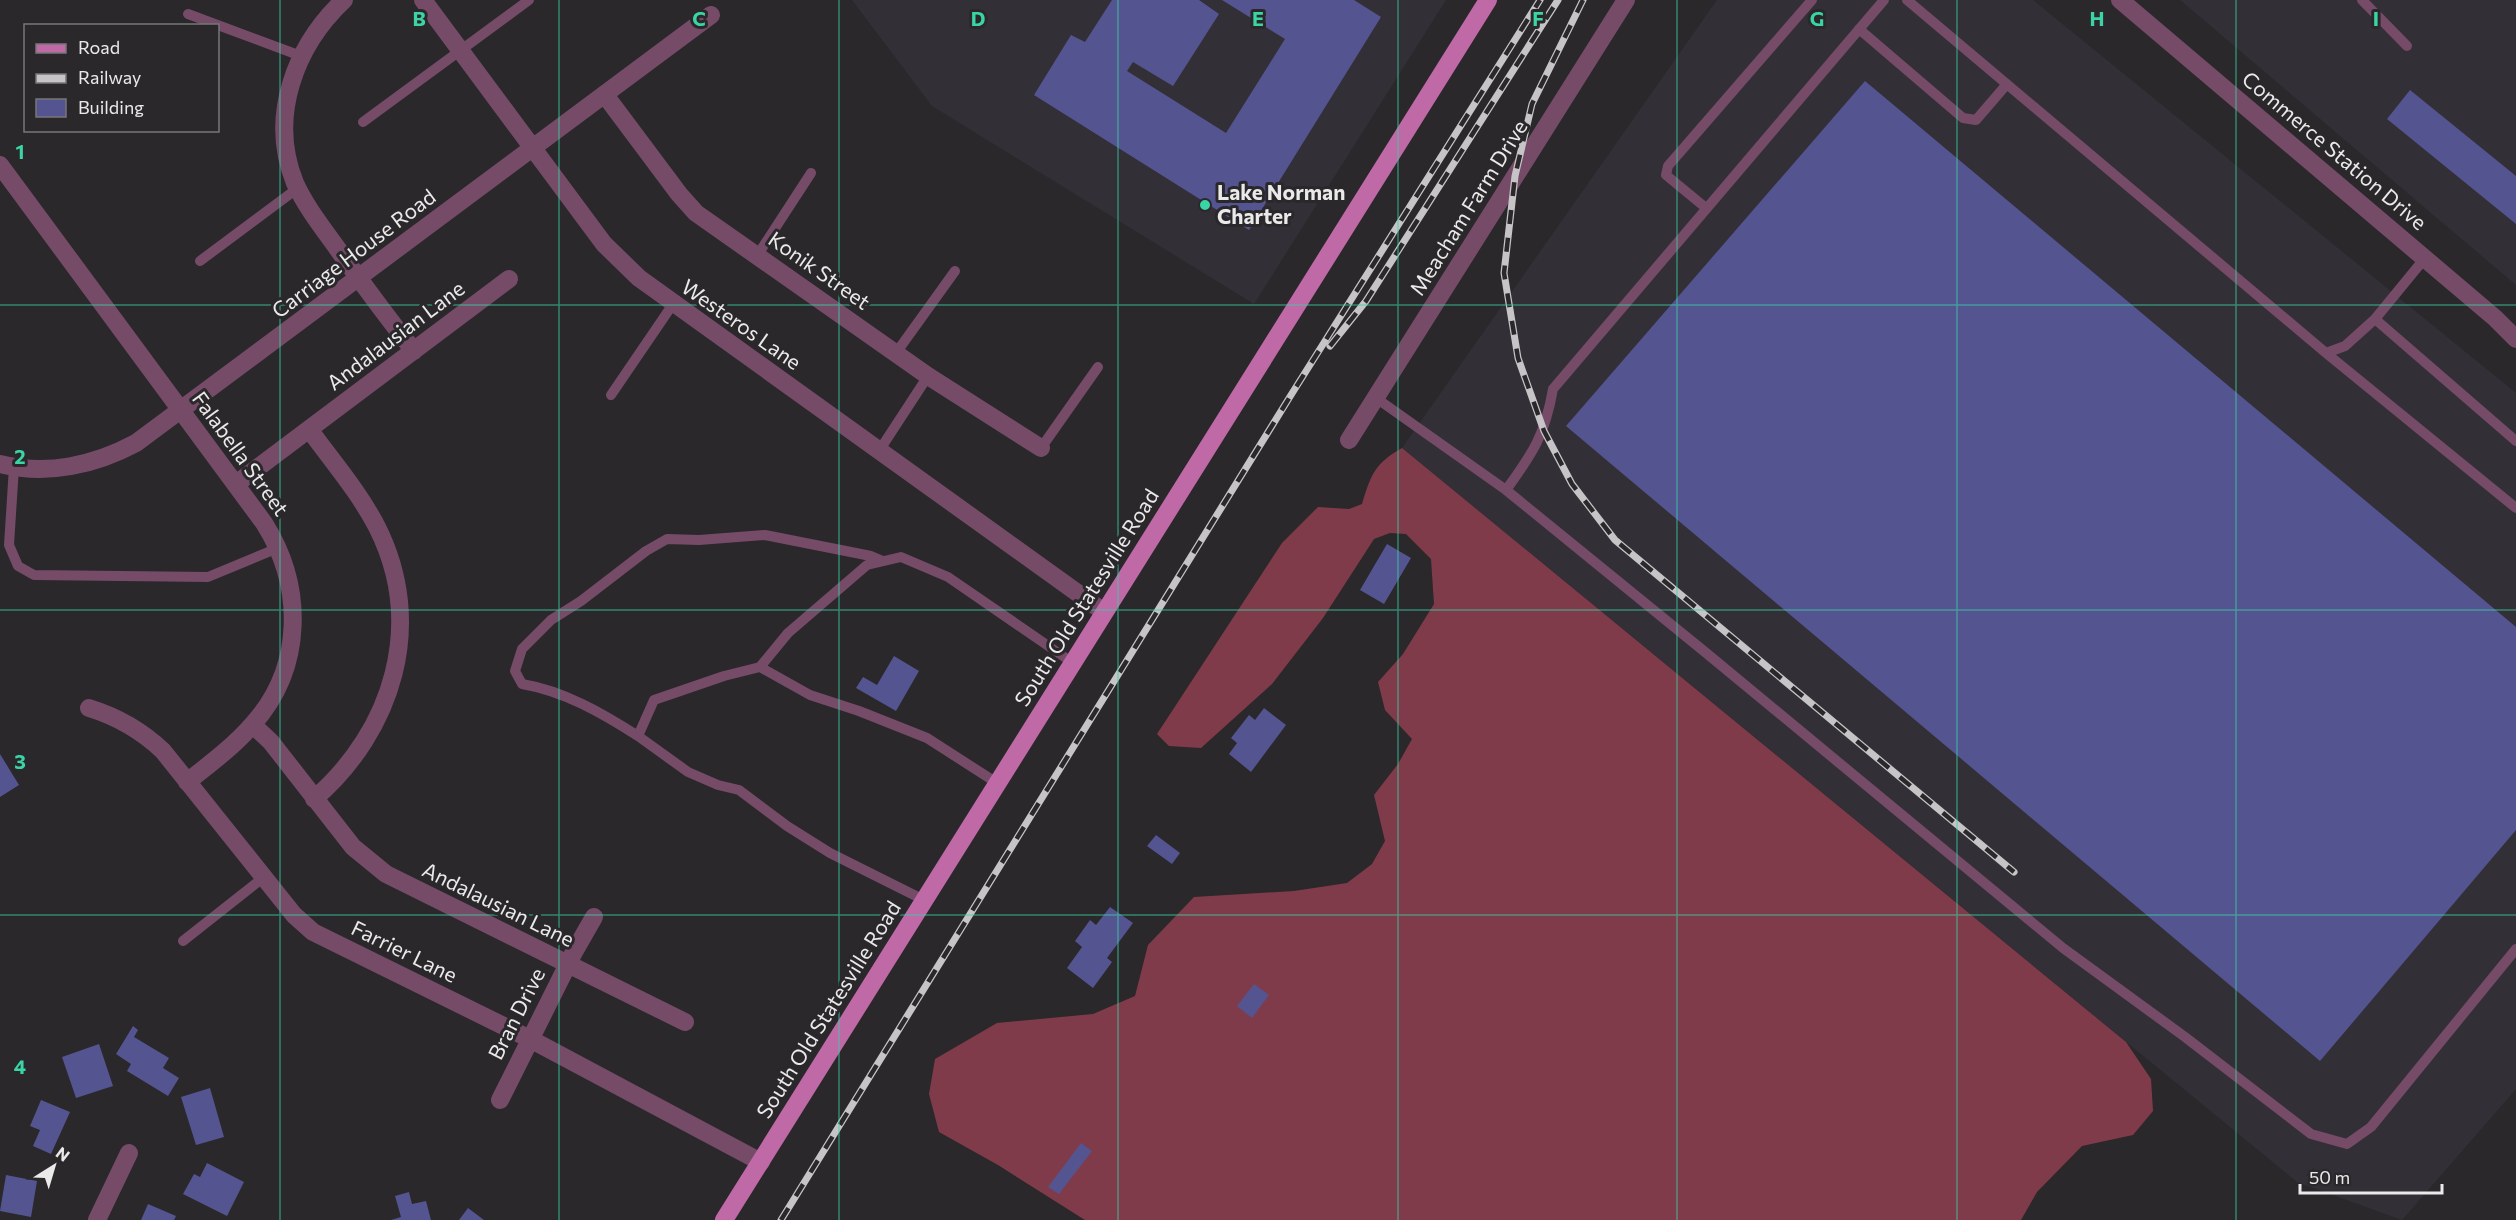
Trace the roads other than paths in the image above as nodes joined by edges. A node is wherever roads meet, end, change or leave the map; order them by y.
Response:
1 (344, 0) edge
2 (423, 0) edge
3 (529, 0) edge
4 (1488, 0) edge
5 (1626, 0) edge
6 (1812, 0) edge
7 (1884, 0) edge
8 (1907, 0) edge
9 (2120, 0) edge
10 (2362, 0) edge
11 (188, 14) dead end
12 (711, 15) dead end
13 (215, 24) edge
14 (219, 26) edge
15 (1859, 29) junction
16 (2407, 46) dead end
17 (460, 50) junction
18 (301, 56) junction
19 (2007, 84) junction
20 (605, 95) junction
21 (363, 122) dead end
22 (532, 148) junction
23 (1, 169) edge
24 (811, 173) dead end
25 (298, 188) junction
26 (1706, 208) junction
27 (757, 256) junction
28 (2425, 258) junction
29 (200, 261) dead end
30 (955, 271) dead end
31 (358, 279) junction
32 (509, 279) dead end
33 (673, 304) junction
34 (2375, 319) junction
35 (2516, 339) edge
36 (414, 351) junction
37 (896, 353) junction
38 (2326, 353) junction
39 (1098, 367) dead end
40 (928, 376) junction
41 (611, 395) dead end
42 (1376, 398) junction
43 (181, 410) junction
44 (309, 429) junction
45 (1349, 440) dead end
46 (2516, 441) edge
47 (1041, 448) joint
48 (879, 451) junction
49 (7, 465) edge
50 (236, 484) junction
51 (1506, 490) junction
52 (2516, 508) edge
53 (278, 548) junction
54 (883, 561) junction
55 (1104, 612) junction
56 (1073, 663) junction
57 (760, 666) junction
58 (88, 708) dead end
59 (253, 725) junction
60 (638, 736) junction
61 (187, 782) junction
62 (997, 783) junction
63 (314, 799) junction
64 (264, 878) junction
65 (924, 900) junction
66 (594, 917) dead end
67 (183, 941) dead end
68 (2516, 949) edge
69 (568, 964) junction
70 (685, 1022) dead end
71 (530, 1039) junction
72 (500, 1100) dead end
73 (129, 1153) dead end
74 (761, 1162) junction
75 (97, 1220) edge
76 (724, 1220) edge

1 - 18 street
2 - 17 street, Westeros Lane
3 - 17 lane
4 - 55 main road, South Old Statesville Road
5 - 42 street, Meacham Farm Drive
6 - 26 lane
7 - 15 lane
8 - 19 lane
9 - 28 street, Commerce Station Drive
10 - 16 lane
11 - 13 lane
12 - 20 street, Carriage House Road
14 - 18 lane
15 - 19 lane
15 - 26 lane
17 - 21 lane
17 - 22 street, Westeros Lane
18 - 25 street
19 - 38 lane
20 - 22 street, Carriage House Road
20 - 27 street, Konik Street
22 - 31 street, Carriage House Road
22 - 33 street, Westeros Lane
23 - 43 street, Falabella Street
24 - 27 lane
25 - 29 lane
25 - 31 street
26 - 51 lane
27 - 37 street, Konik Street
28 - 34 lane
28 - 35 street, Commerce Station Drive
30 - 37 lane
31 - 36 street
31 - 43 street, Carriage House Road
32 - 36 street, Andalausian Lane
33 - 41 lane
33 - 48 street, Westeros Lane
34 - 38 lane
34 - 46 lane
36 - 44 street, Andalausian Lane
37 - 40 street, Konik Street
38 - 52 lane
39 - 47 lane
40 - 47 street, Konik Street
40 - 48 lane
42 - 45 street, Meacham Farm Drive
42 - 51 lane
43 - 49 street, Carriage House Road
43 - 50 street, Falabella Street
44 - 50 street, Andalausian Lane
44 - 63 street
48 - 55 street, Westeros Lane
49 - 53 lane
50 - 53 street, Falabella Street
51 - 68 lane
53 - 59 street, Falabella Street
54 - 56 lane
54 - 57 lane
54 - 60 lane
55 - 56 main road, South Old Statesville Road
56 - 62 main road, South Old Statesville Road
57 - 60 lane
57 - 62 lane
58 - 61 street, Farrier Lane
59 - 61 street, Falabella Street
59 - 63 street, Andalausian Lane
60 - 65 lane
61 - 64 street, Farrier Lane
62 - 65 main road, South Old Statesville Road
63 - 69 street, Andalausian Lane
64 - 67 lane
64 - 71 street, Farrier Lane
65 - 74 main road, South Old Statesville Road
66 - 69 street, Bran Drive
69 - 70 street, Andalausian Lane
69 - 71 street, Bran Drive
71 - 72 street, Bran Drive
71 - 74 street, Farrier Lane
73 - 75 street
74 - 76 main road, South Old Statesville Road

